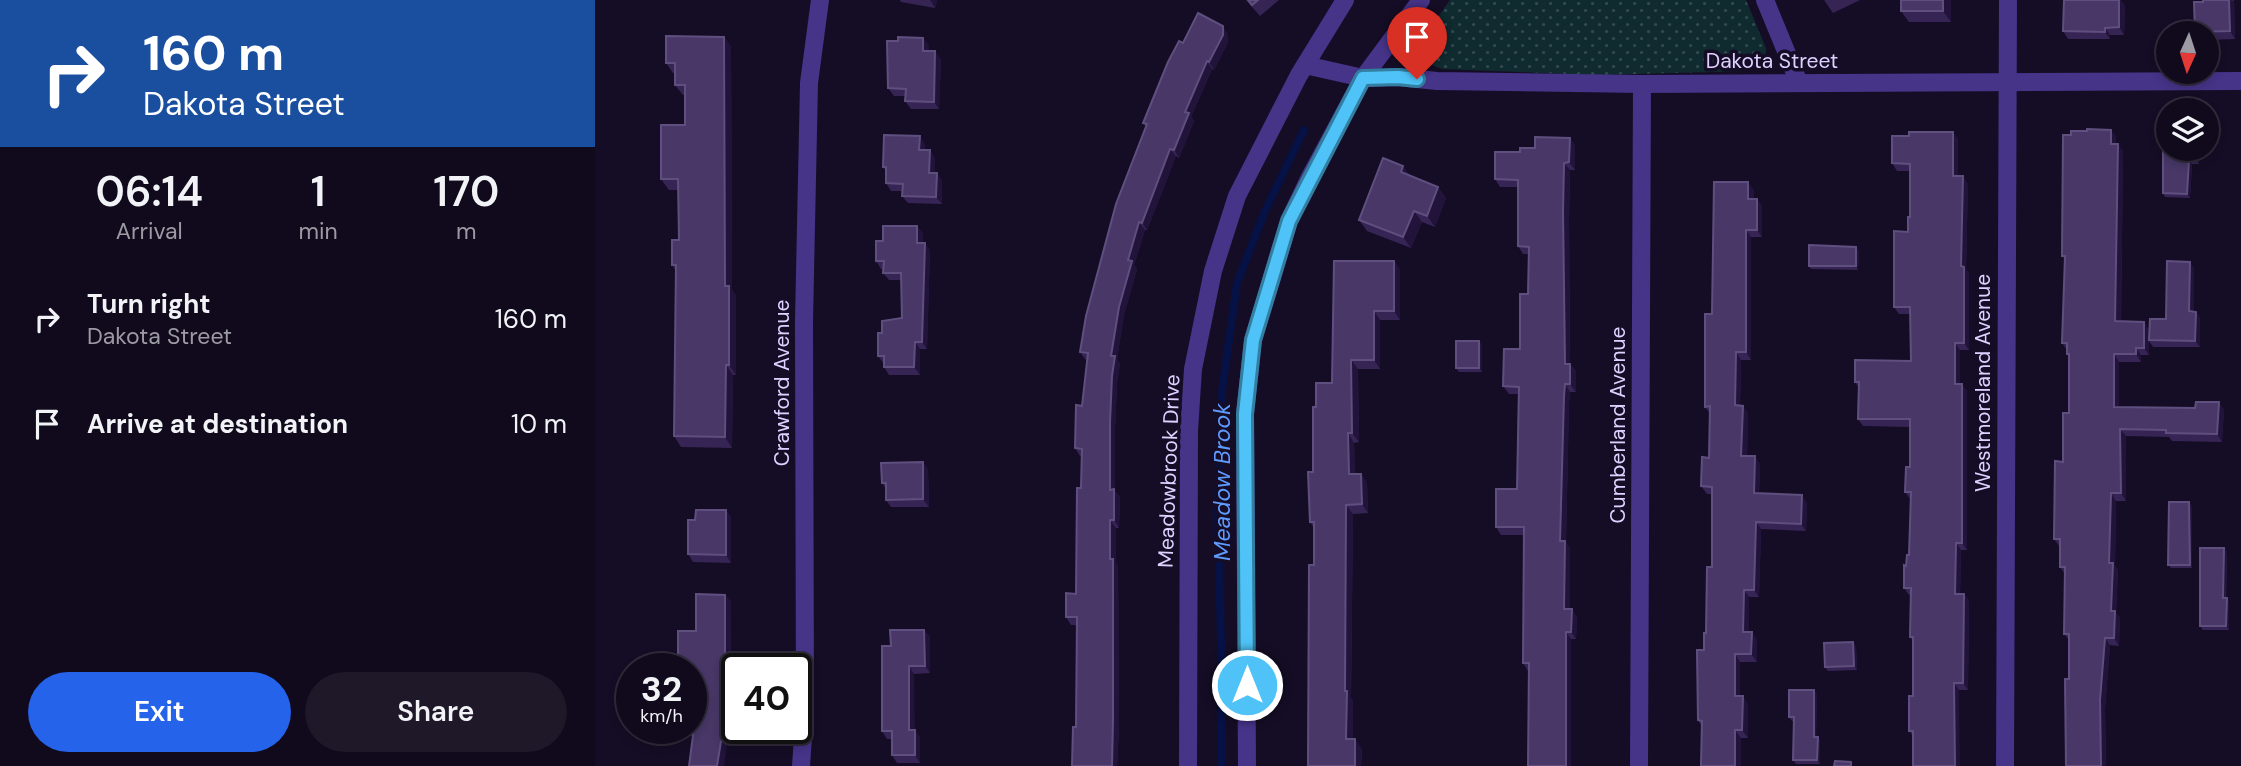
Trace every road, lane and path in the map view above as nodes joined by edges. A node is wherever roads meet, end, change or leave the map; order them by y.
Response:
1 (820, 0) edge
2 (1345, 0) edge
3 (1765, 0) edge
4 (2008, 0) edge
5 (1412, 4) edge
6 (1305, 65) junction
7 (1363, 78) junction
8 (2241, 81) edge
9 (1799, 83) junction
10 (2007, 84) junction
11 (1642, 85) junction
12 (801, 766) edge
13 (1188, 766) edge
14 (1247, 766) edge
15 (1639, 766) edge
16 (2005, 766) edge

1 - 12 street, Crawford Avenue
2 - 6 street, Meadowbrook Drive
3 - 9 street
4 - 10 street, Westmoreland Avenue
5 - 7 street
6 - 7 street, Dakota Street
6 - 13 street, Meadowbrook Drive
7 - 11 street, Dakota Street
7 - 14 street
8 - 10 street, Dakota Street
9 - 10 street, Dakota Street
9 - 11 street, Dakota Street
10 - 16 street, Westmoreland Avenue
11 - 15 street, Cumberland Avenue

